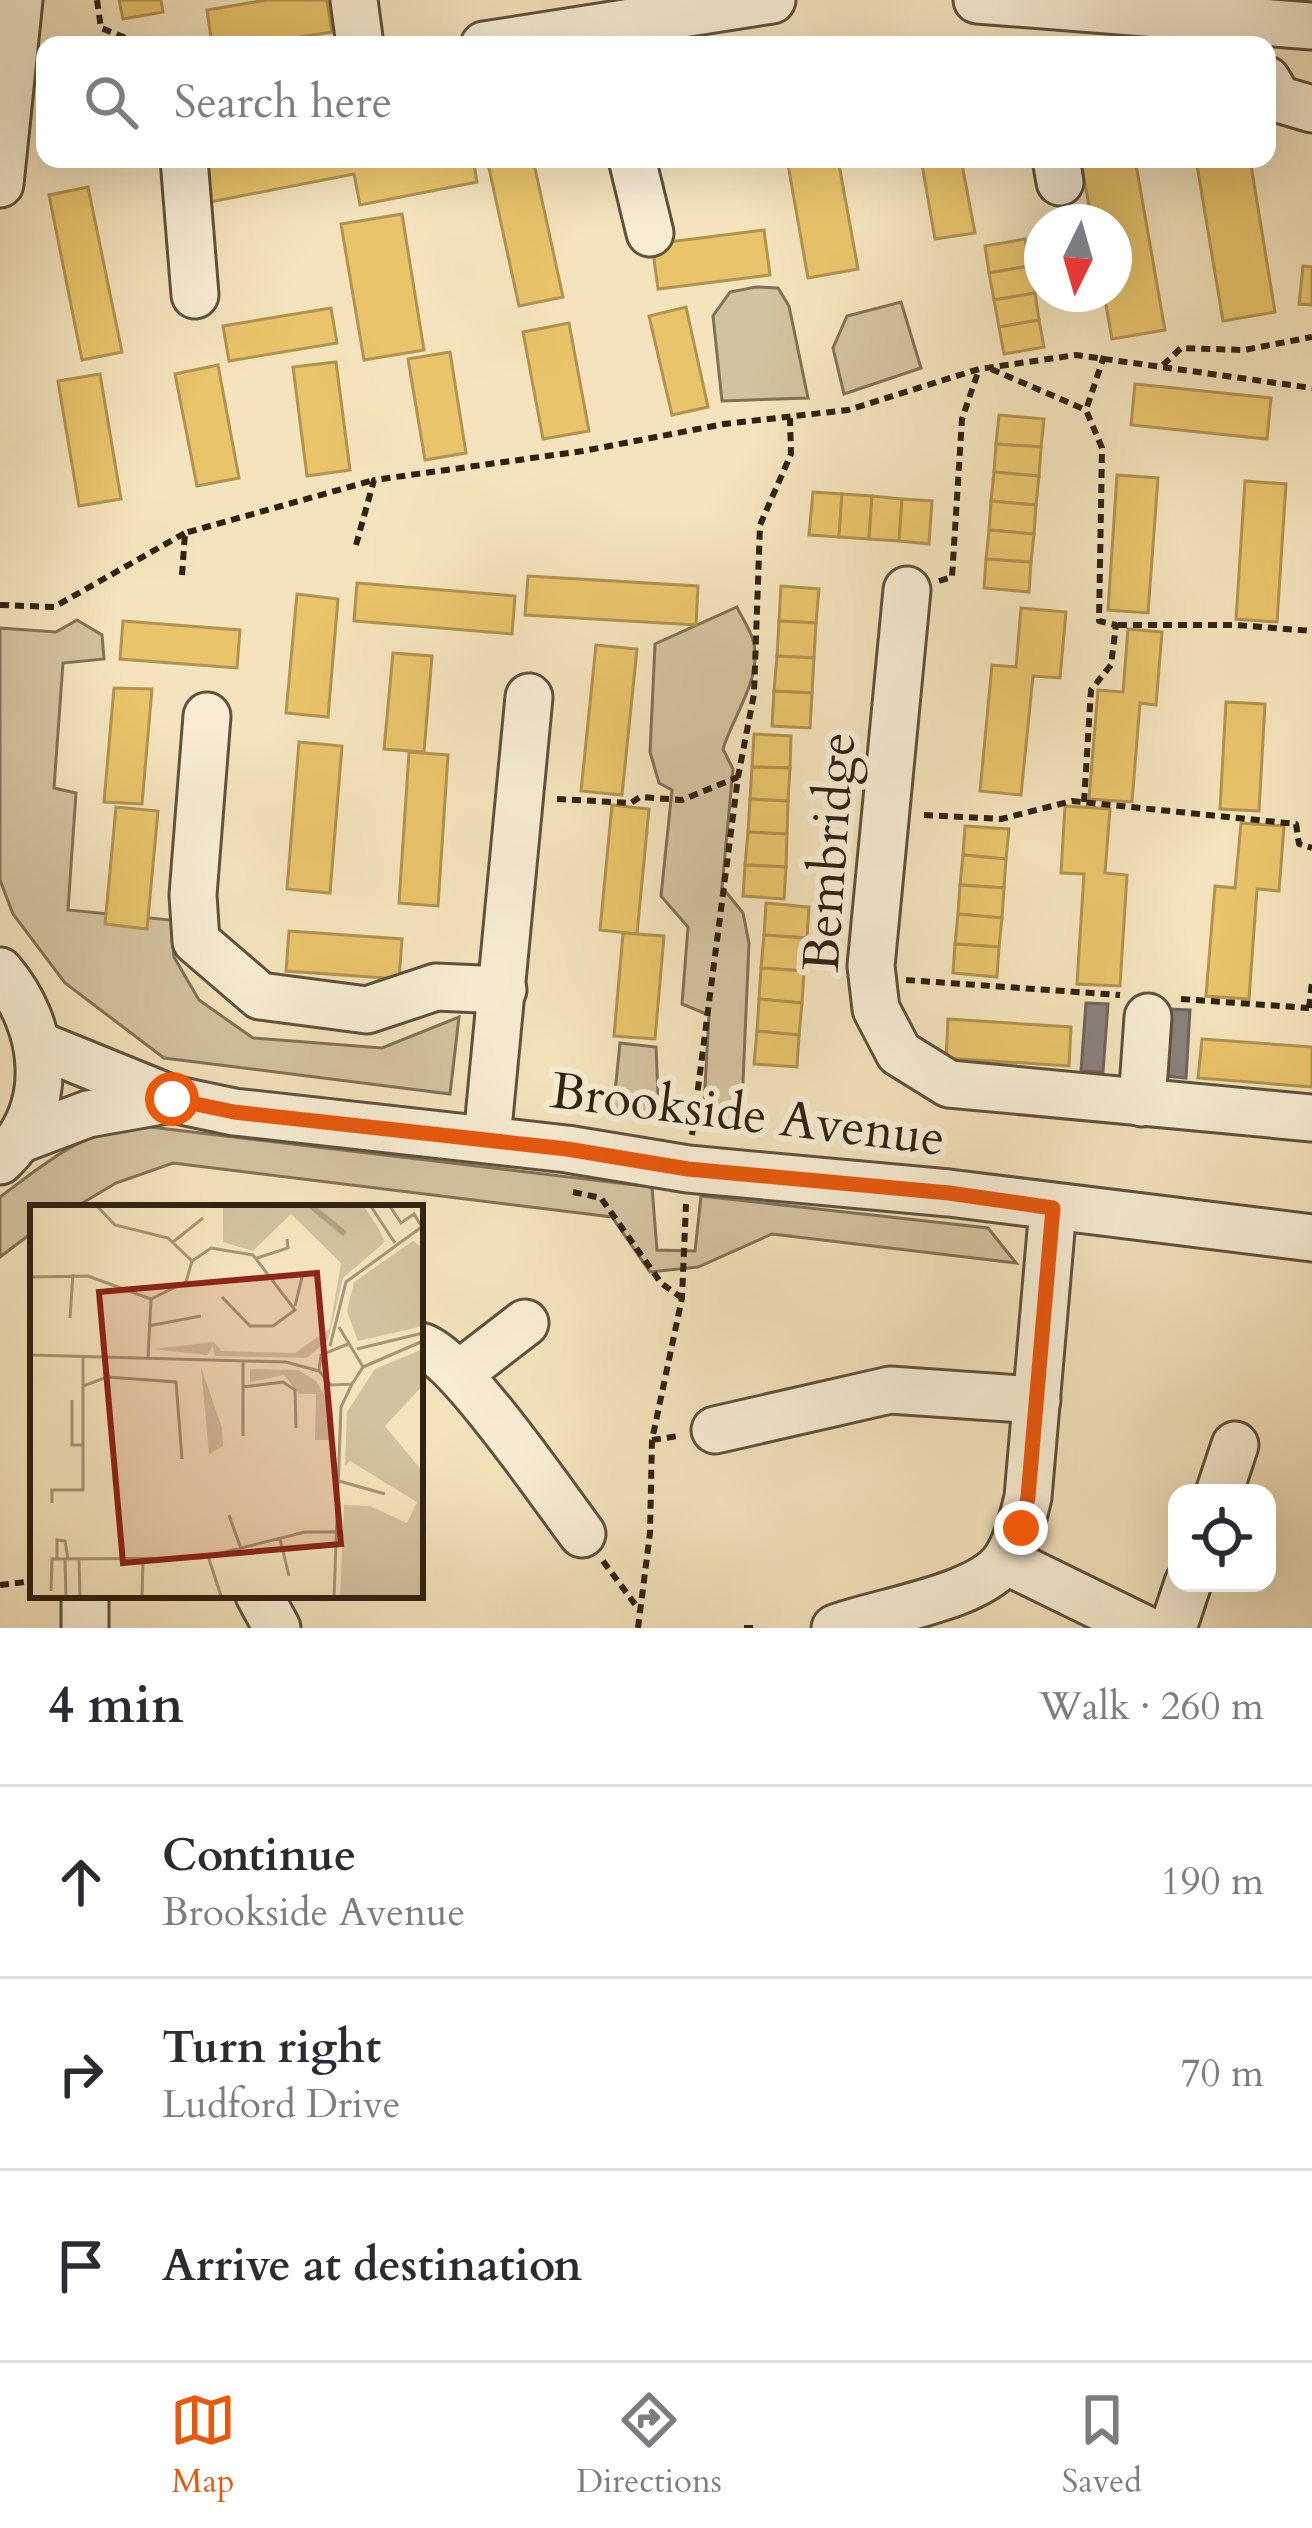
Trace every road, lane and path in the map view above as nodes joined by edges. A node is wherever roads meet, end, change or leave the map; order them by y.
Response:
1 (19, 0) edge
2 (97, 0) edge
3 (354, 0) edge
4 (772, 0) edge
5 (977, 0) edge
6 (1191, 9) edge
7 (1032, 25) edge
8 (1282, 31) edge
9 (601, 35) edge
10 (120, 36) edge
11 (359, 36) edge
12 (28, 74) edge
13 (1276, 96) edge
14 (1312, 110) edge
15 (185, 168) edge
16 (634, 168) edge
17 (0, 184) edge
18 (650, 233) dead end
19 (195, 295) dead end
20 (1312, 337) edge
21 (1104, 356) junction
22 (1163, 365) junction
23 (983, 368) junction
24 (1312, 388) edge
25 (1086, 410) junction
26 (790, 418) junction
27 (374, 480) junction
28 (185, 532) junction
29 (356, 545) dead end
30 (182, 575) dead end
31 (907, 590) joint
32 (0, 605) edge
33 (1116, 625) junction
34 (1312, 631) edge
35 (530, 697) dead end
36 (208, 716) dead end
37 (738, 778) junction
38 (521, 797) junction
39 (1084, 802) junction
40 (886, 814) junction
41 (1312, 848) edge
42 (0, 971) edge
43 (873, 977) junction
44 (1312, 982) edge
45 (503, 990) junction
46 (1148, 1004) junction
47 (1311, 1008) edge
48 (39, 1045) junction
49 (172, 1099) junction
50 (1142, 1103) junction
51 (1312, 1118) edge
52 (487, 1139) junction
53 (691, 1145) dead end
54 (10, 1150) edge
55 (687, 1188) dead end
56 (564, 1190) dead end
57 (1053, 1208) junction
58 (1312, 1238) edge
59 (682, 1298) junction
60 (525, 1323) dead end
61 (423, 1347) edge
62 (459, 1374) junction
63 (1037, 1400) junction
64 (715, 1430) dead end
65 (1235, 1445) dead end
66 (1222, 1484) edge
67 (582, 1534) joint
68 (1006, 1561) junction
69 (30, 1581) edge
70 (0, 1585) edge
71 (1185, 1592) edge
72 (261, 1598) edge
73 (640, 1611) junction
74 (861, 1623) edge
75 (277, 1628) edge
76 (638, 1628) edge
77 (744, 1628) edge
78 (754, 1628) edge
79 (1143, 1628) edge
80 (1173, 1628) edge

1 - 12 street
2 - 10 path
3 - 11 street
4 - 9 street
5 - 7 street
6 - 7 street
6 - 8 street
12 - 17 street
13 - 14 street
15 - 19 street
16 - 18 street
20 - 22 path
21 - 22 path
21 - 23 path
21 - 25 path
22 - 24 path
23 - 25 path
23 - 26 path
23 - 31 path
25 - 33 path
26 - 27 path
26 - 37 path
27 - 28 path
27 - 29 path
28 - 30 path
28 - 32 path
31 - 40 street, Bembridge
33 - 34 path
33 - 39 path
35 - 38 street
36 - 45 street
37 - 38 path
37 - 53 path
38 - 45 street
39 - 40 path
39 - 41 path
40 - 43 street, Bembridge
42 - 48 street
43 - 46 path
43 - 50 street, Bembridge
44 - 47 path
45 - 52 street
46 - 47 path
46 - 50 street
48 - 49 street, Brookside Avenue
48 - 54 street
49 - 52 street, Brookside Avenue
49 - 54 street, Brookside Avenue
50 - 51 street, Bembridge
52 - 57 street, Brookside Avenue
55 - 59 path
56 - 59 path
57 - 58 street, Brookside Avenue
57 - 63 street
59 - 73 path
60 - 62 street
61 - 62 street
62 - 67 street
63 - 64 street
63 - 68 street
65 - 66 street
67 - 73 path
68 - 74 street
68 - 79 street
69 - 70 path
71 - 80 street
72 - 75 street
73 - 76 path
77 - 78 path

